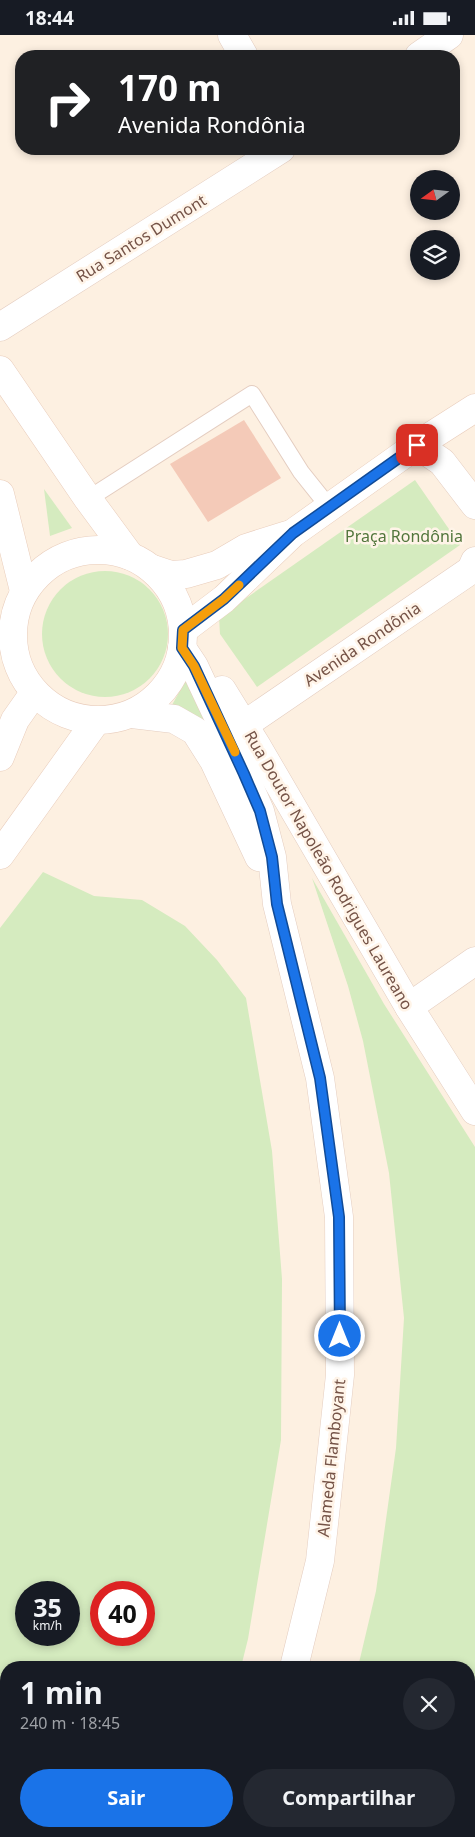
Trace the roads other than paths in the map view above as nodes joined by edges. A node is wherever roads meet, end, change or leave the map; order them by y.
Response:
1 (232, 35) edge
2 (450, 35) edge
3 (241, 50) edge
4 (428, 50) edge
5 (272, 155) edge
6 (0, 327) edge
7 (0, 370) edge
8 (475, 408) edge
9 (417, 445) junction
10 (0, 494) edge
11 (88, 499) junction
12 (475, 505) edge
13 (329, 507) junction
14 (293, 533) junction
15 (475, 561) edge
16 (141, 562) junction
17 (24, 591) junction
18 (183, 639) junction
19 (34, 693) junction
20 (132, 714) junction
21 (96, 721) junction
22 (244, 725) junction
23 (0, 757) edge
24 (0, 855) edge
25 (275, 891) junction
26 (475, 961) edge
27 (409, 1007) junction
28 (475, 1111) edge
29 (295, 1661) edge

1 - 3 street
2 - 4 street
5 - 6 street, Rua Santos Dumont
7 - 11 street
8 - 9 street
9 - 12 street
9 - 13 street
10 - 17 street
11 - 13 lane
11 - 16 street
13 - 14 street
14 - 16 street
14 - 18 street
15 - 22 street, Avenida Rondônia
16 - 17 street
16 - 18 street
17 - 19 street
18 - 20 street
18 - 22 street, Rua Doutor Napoleão Rodrigues Laureano
18 - 25 street, Alameda Flamboyant
19 - 21 street
19 - 23 street
20 - 21 street
20 - 25 street, Alameda Flamboyant
21 - 24 street
22 - 27 street, Rua Doutor Napoleão Rodrigues Laureano
25 - 29 street, Alameda Flamboyant
26 - 27 street
27 - 28 street, Rua Doutor Napoleão Rodrigues Laureano

